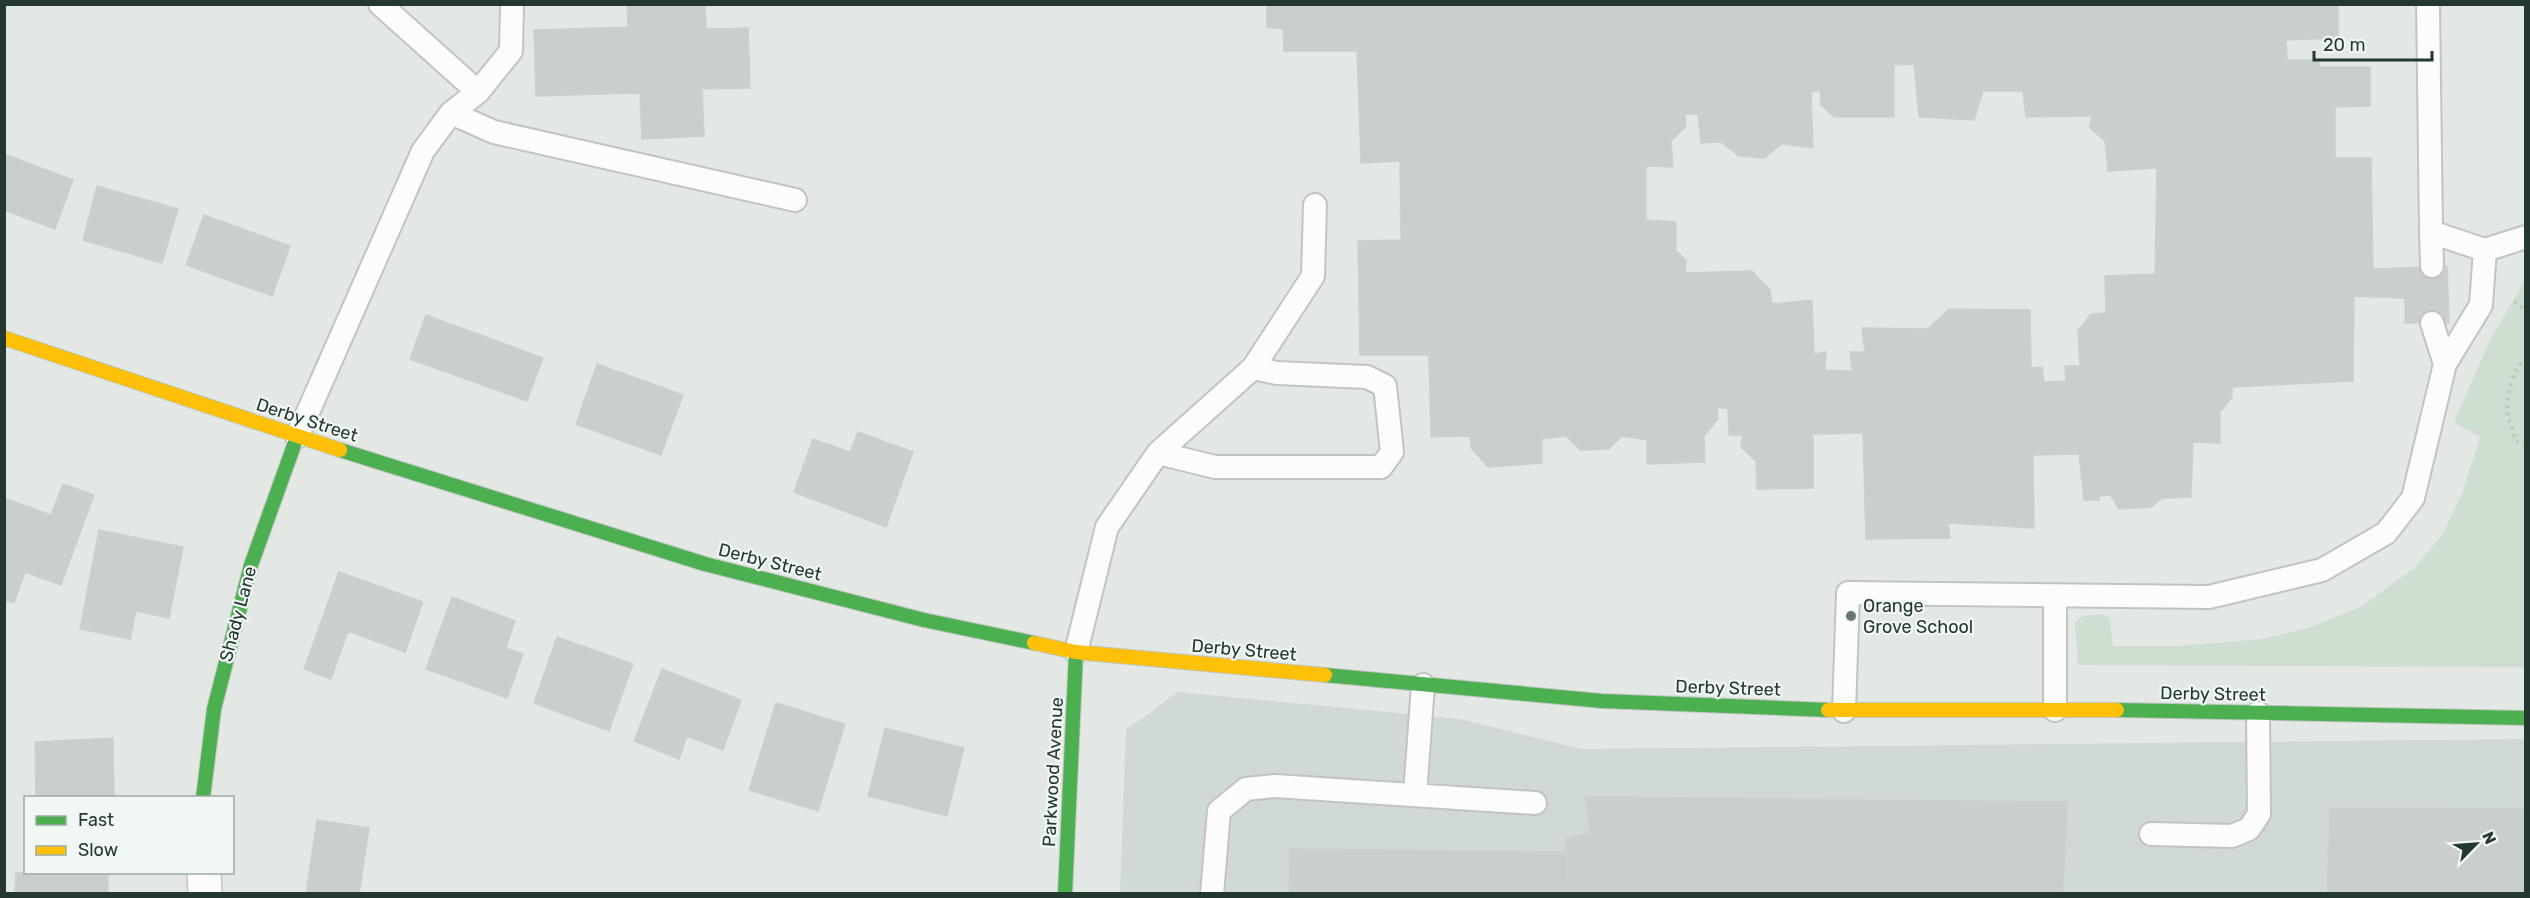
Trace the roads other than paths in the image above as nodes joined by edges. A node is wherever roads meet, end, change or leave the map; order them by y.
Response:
1 (380, 4) edge
2 (512, 4) edge
3 (2428, 4) edge
4 (478, 92) junction
5 (451, 113) junction
6 (795, 200) dead end
7 (1316, 205) dead end
8 (2431, 232) junction
9 (2526, 237) edge
10 (2485, 250) junction
11 (2432, 266) dead end
12 (2432, 324) dead end
13 (4, 338) edge
14 (2445, 364) junction
15 (1253, 368) junction
16 (297, 437) junction
17 (1158, 453) junction
18 (2055, 596) junction
19 (1076, 652) junction
20 (1423, 685) junction
21 (2055, 710) junction
22 (1844, 711) junction
23 (2258, 713) junction
24 (2526, 718) edge
25 (1415, 795) junction
26 (203, 796) edge
27 (1536, 803) dead end
28 (2151, 834) dead end
29 (204, 874) edge
30 (205, 894) edge
31 (1065, 894) edge
32 (1212, 894) edge

1 - 4 lane
2 - 4 lane
3 - 8 lane
4 - 5 lane
5 - 6 lane
5 - 16 lane
7 - 15 lane
8 - 10 lane
8 - 11 lane
9 - 10 lane
10 - 14 lane
12 - 14 lane
13 - 16 street, Derby Street
14 - 18 lane
15 - 17 lane
15 - 17 lane
16 - 19 street, Derby Street
16 - 26 street, Shady Lane
17 - 19 lane
18 - 21 lane
18 - 22 lane
19 - 20 street, Derby Street
19 - 31 street, Parkwood Avenue
20 - 22 street, Derby Street
20 - 25 lane
21 - 22 street, Derby Street
21 - 23 street, Derby Street
23 - 24 street, Derby Street
23 - 28 lane
25 - 27 lane
25 - 32 lane
29 - 30 street

